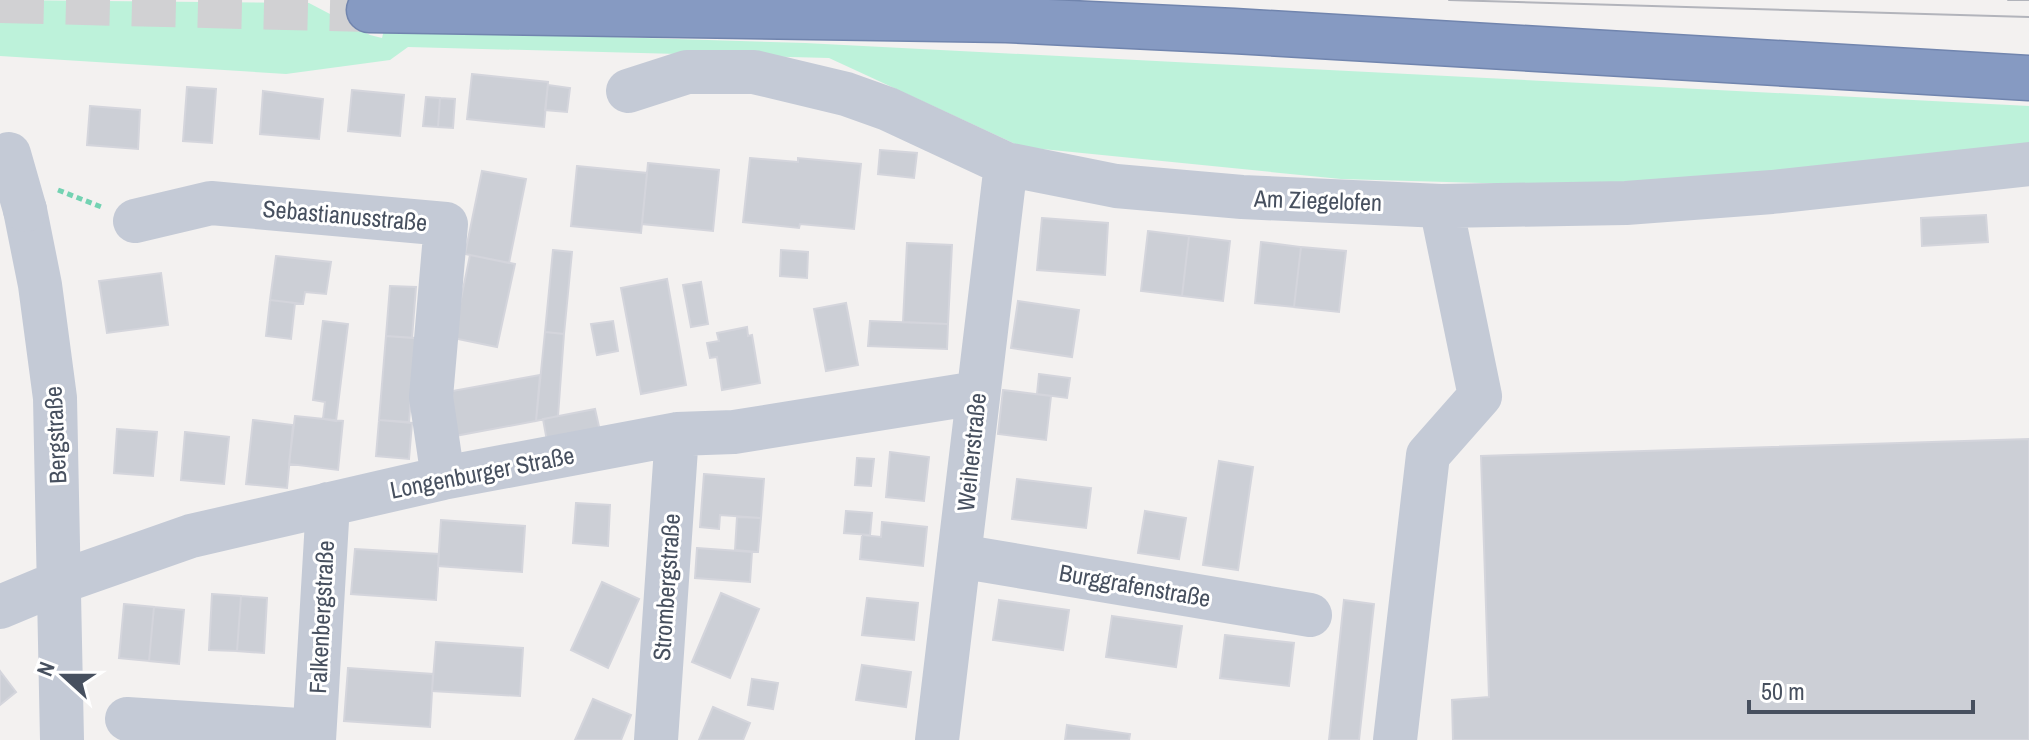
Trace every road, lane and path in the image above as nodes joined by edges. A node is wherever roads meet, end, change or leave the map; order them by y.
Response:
1 (369, 10) tunnel mouth
2 (2029, 78) edge
3 (628, 91) dead end
4 (4, 146) edge
5 (1006, 164) junction
6 (2029, 164) edge
7 (35, 200) junction
8 (1441, 206) junction
9 (135, 221) joint
10 (977, 393) junction
11 (677, 434) junction
12 (443, 478) junction
13 (328, 504) junction
14 (959, 556) junction
15 (60, 582) junction
16 (0, 607) edge
17 (1310, 615) dead end
18 (127, 719) dead end
19 (314, 735) edge
20 (62, 740) edge
21 (656, 740) edge
22 (937, 740) edge
23 (1395, 740) edge

1 - 2 highway
3 - 5 street, Am Ziegelofen
4 - 7 street, Bergstraße, bridge
5 - 8 street, Am Ziegelofen
5 - 10 street, Weiherstraße
6 - 8 street, Am Ziegelofen
7 - 9 path
7 - 15 street, Bergstraße
8 - 23 street
9 - 12 street, Sebastianusstraße
10 - 11 street, Longenburger Straße
10 - 14 street, Weiherstraße
11 - 12 street, Longenburger Straße
11 - 21 street, Strombergstraße
12 - 13 street, Longenburger Straße
13 - 15 street, Longenburger Straße
13 - 19 street, Falkenbergstraße
14 - 17 street, Burggrafenstraße
14 - 22 street, Weiherstraße
15 - 16 street, Longenburger Straße
15 - 20 street, Bergstraße
18 - 19 street, Falkenbergstraße

